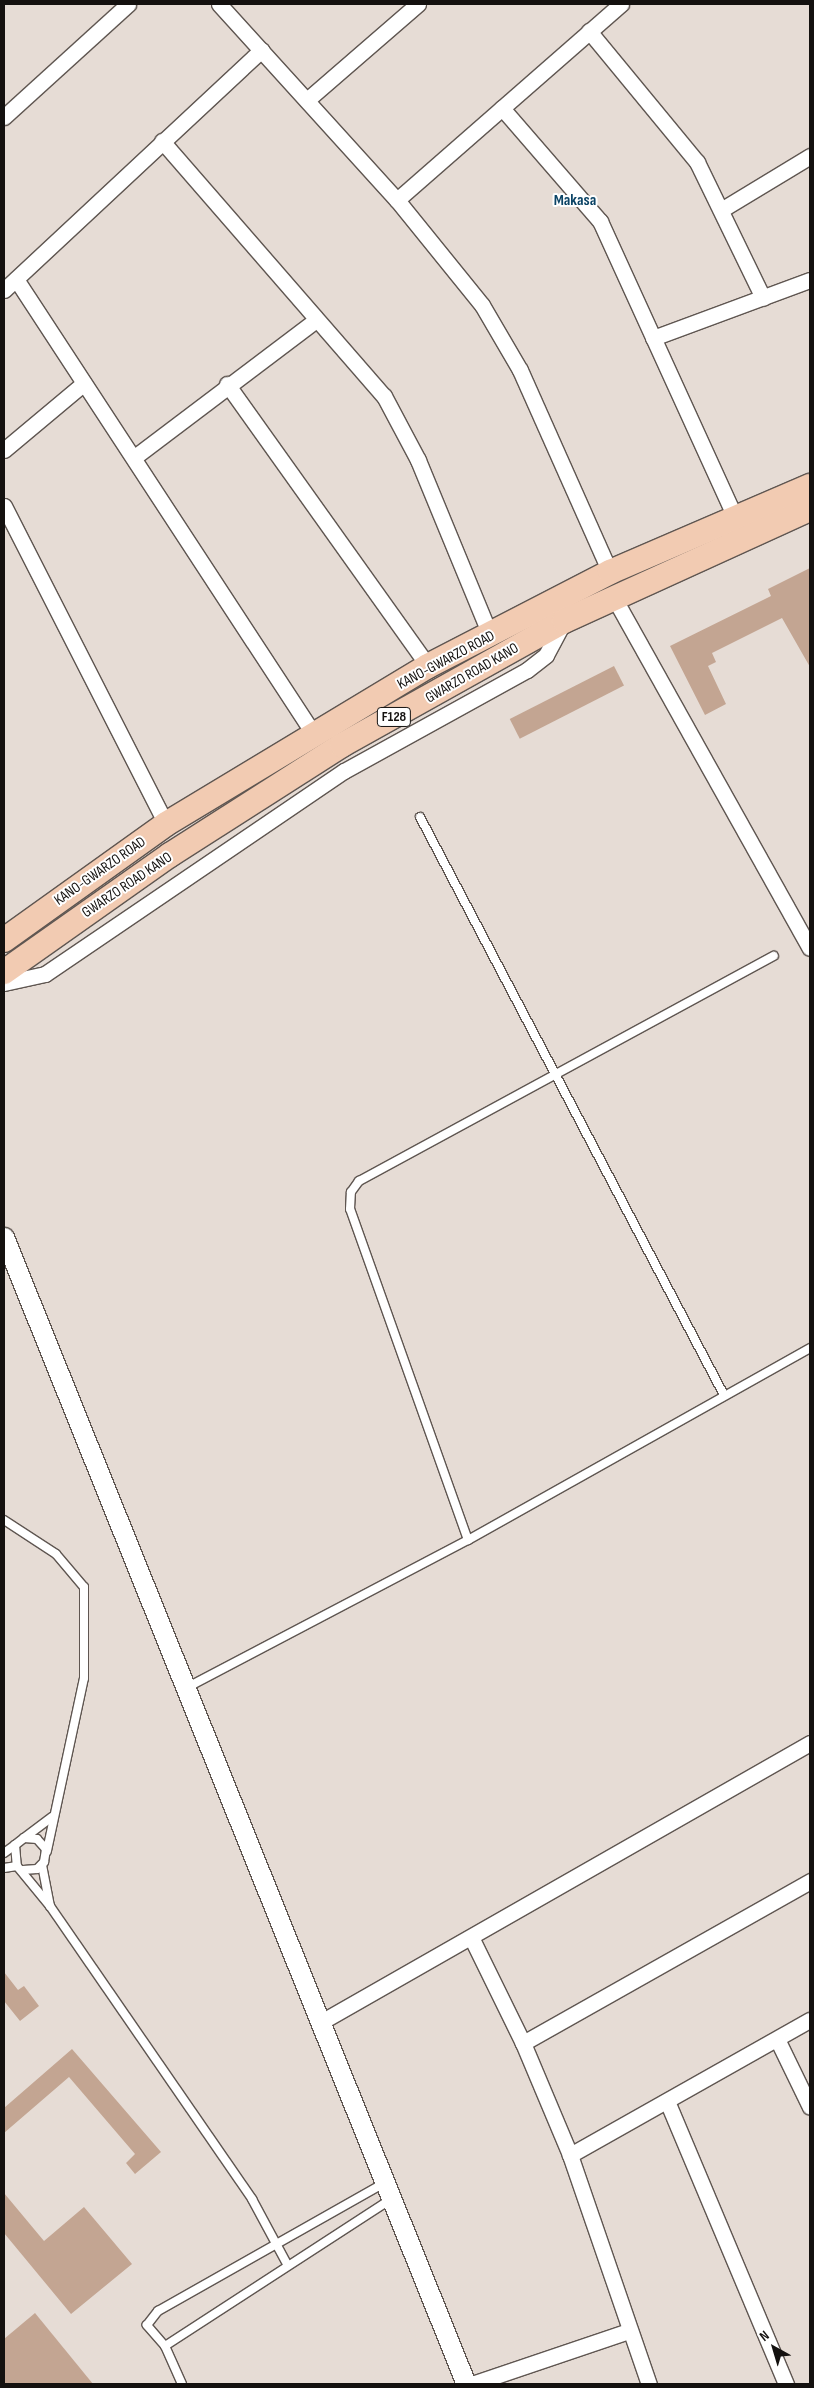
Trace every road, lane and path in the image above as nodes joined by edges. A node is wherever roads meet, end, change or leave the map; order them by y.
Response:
1 (128, 4) edge
2 (219, 4) edge
3 (620, 4) edge
4 (409, 7) edge
5 (589, 31) junction
6 (262, 50) junction
7 (307, 100) junction
8 (502, 108) junction
9 (4, 117) edge
10 (162, 141) junction
11 (810, 156) edge
12 (397, 200) junction
13 (721, 210) junction
14 (16, 279) junction
15 (810, 280) edge
16 (4, 290) edge
17 (763, 298) junction
18 (316, 320) junction
19 (653, 338) junction
20 (84, 383) junction
21 (227, 384) junction
22 (4, 450) edge
23 (136, 456) junction
24 (810, 486) edge
25 (4, 506) edge
26 (810, 509) edge
27 (736, 519) junction
28 (610, 572) junction
29 (613, 596) junction
30 (564, 621) junction
31 (490, 635) junction
32 (428, 666) junction
33 (313, 733) junction
34 (420, 817) dead end
35 (166, 824) junction
36 (4, 940) edge
37 (810, 948) edge
38 (774, 956) dead end
39 (4, 972) edge
40 (4, 983) edge
41 (554, 1075) junction
42 (4, 1237) edge
43 (810, 1348) edge
44 (724, 1395) junction
45 (4, 1520) edge
46 (468, 1540) junction
47 (186, 1688) junction
48 (810, 1743) edge
49 (52, 1816) junction
50 (24, 1838) junction
51 (15, 1845) junction
52 (4, 1853) edge
53 (46, 1856) junction
54 (42, 1865) junction
55 (4, 1868) edge
56 (20, 1868) junction
57 (810, 1881) edge
58 (50, 1906) junction
59 (472, 1939) junction
60 (810, 2020) edge
61 (321, 2022) junction
62 (778, 2041) junction
63 (523, 2043) junction
64 (667, 2101) junction
65 (810, 2107) edge
66 (570, 2155) junction
67 (389, 2190) junction
68 (278, 2244) junction
69 (287, 2264) junction
70 (629, 2331) junction
71 (165, 2346) junction
72 (182, 2384) edge
73 (466, 2384) edge
74 (472, 2384) edge
75 (649, 2384) edge
76 (786, 2384) edge

1 - 9 street
2 - 6 street
3 - 5 street
4 - 7 street
5 - 8 street
5 - 13 street
6 - 7 street
6 - 10 street
7 - 12 street
8 - 12 street
8 - 19 street
10 - 14 street
10 - 18 street
11 - 13 street
12 - 28 street
13 - 17 street
14 - 16 street
14 - 20 street
15 - 17 street
17 - 19 street
18 - 21 street
18 - 31 street
19 - 27 street
20 - 22 street
20 - 23 street
21 - 23 street
21 - 32 street
23 - 33 street
24 - 27 main road, KANO-GWARZO ROAD / F128
25 - 35 street
26 - 29 main road, GWARZO ROAD KANO / F128
27 - 28 main road, KANO-GWARZO ROAD / F128
28 - 31 main road, KANO-GWARZO ROAD / F128
29 - 30 main road, GWARZO ROAD KANO / F128
29 - 37 street
30 - 39 main road, GWARZO ROAD KANO / F128
30 - 40 street
31 - 32 main road, KANO-GWARZO ROAD / F128
32 - 33 main road, KANO-GWARZO ROAD / F128
33 - 35 main road, KANO-GWARZO ROAD / F128
34 - 41 lane
35 - 36 main road, KANO-GWARZO ROAD / F128
38 - 41 lane
41 - 44 lane
41 - 46 lane
42 - 47 street
43 - 44 lane
44 - 46 lane
45 - 49 lane
46 - 47 lane
47 - 61 street
48 - 59 street
49 - 50 lane
49 - 53 lane
50 - 51 lane
50 - 53 lane
51 - 52 lane
51 - 56 lane
53 - 54 lane
54 - 56 lane
54 - 58 lane
55 - 56 lane
56 - 58 lane
57 - 63 street
58 - 68 lane
59 - 61 street
59 - 63 street
60 - 62 street
61 - 67 street
62 - 64 street
62 - 65 street
63 - 66 street
64 - 66 street
64 - 76 street
66 - 70 street
67 - 68 lane
67 - 69 lane
67 - 73 street
68 - 69 lane
68 - 71 lane
69 - 71 lane
70 - 74 street
70 - 75 street
71 - 72 lane

